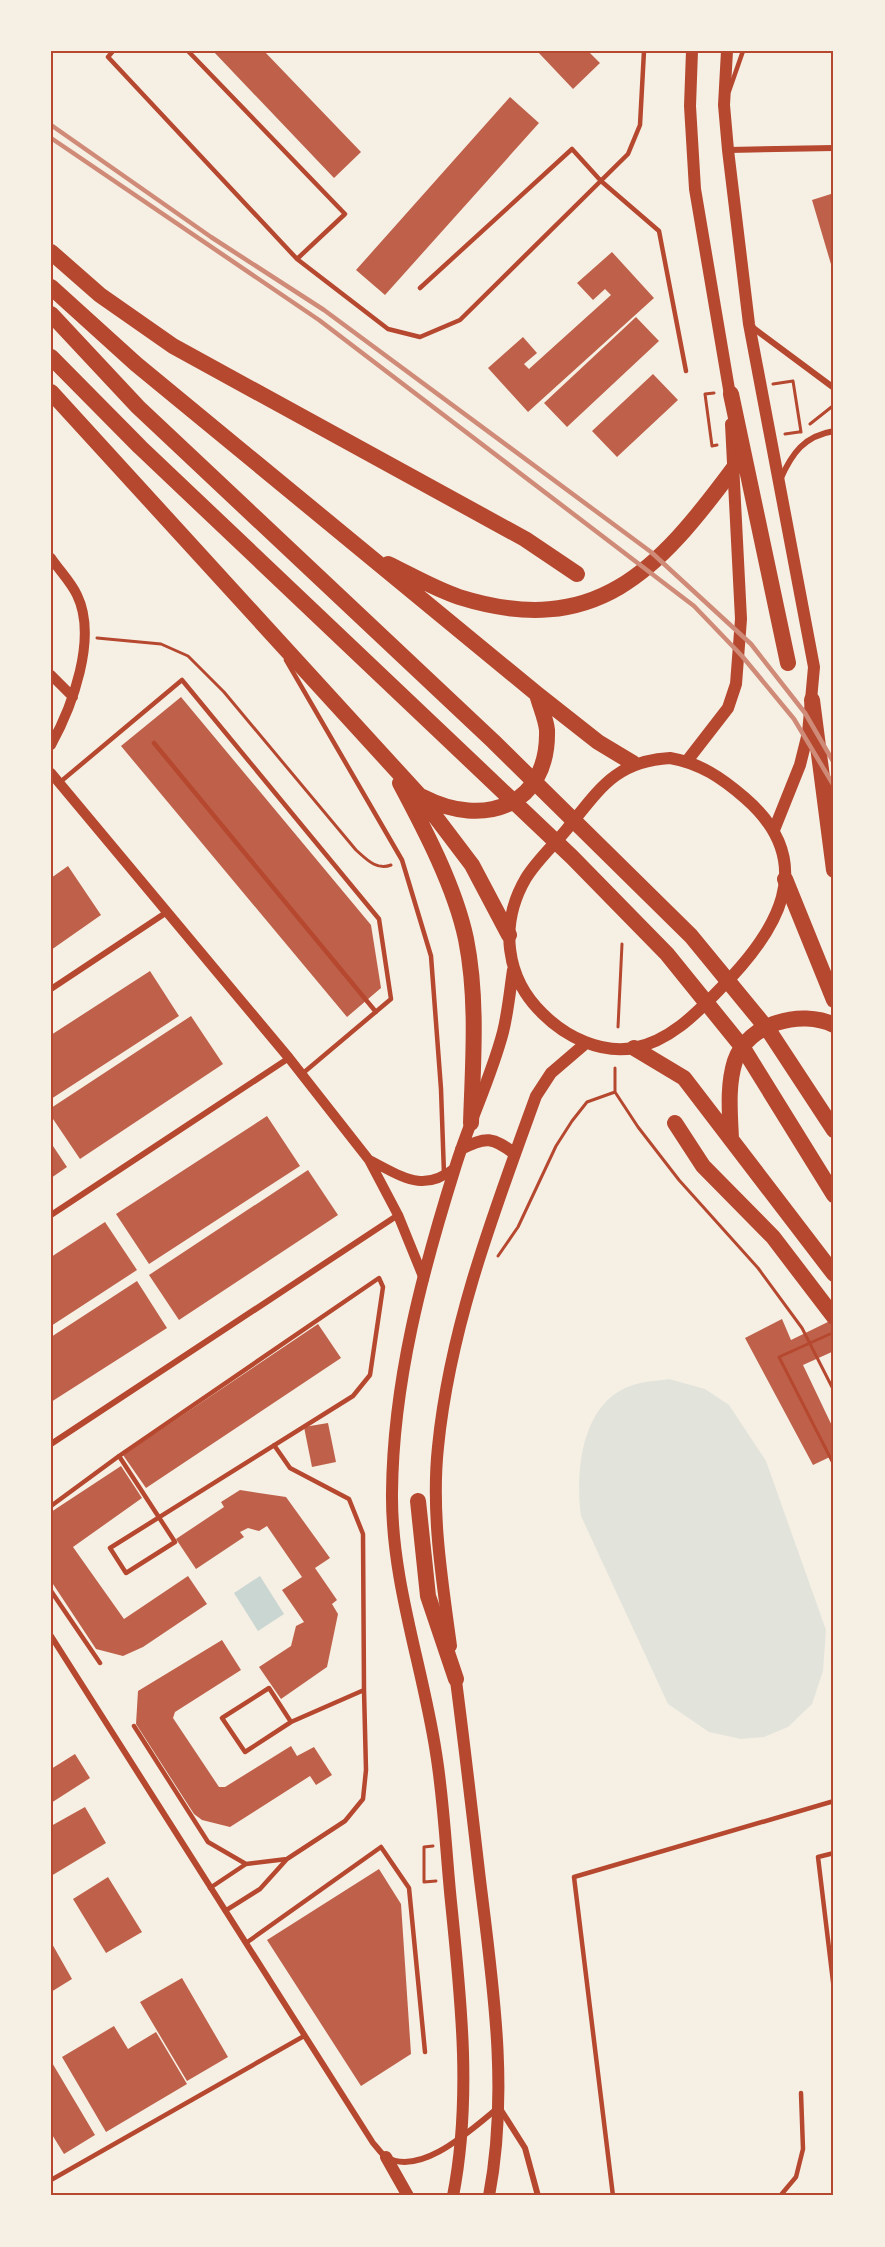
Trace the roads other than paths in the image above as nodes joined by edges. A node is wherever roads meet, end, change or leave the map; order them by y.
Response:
1 (102, 51) edge
2 (113, 51) edge
3 (188, 51) edge
4 (644, 51) edge
5 (692, 51) edge
6 (727, 51) edge
7 (743, 51) edge
8 (108, 57) junction
9 (724, 105) junction
10 (834, 147) edge
11 (728, 150) junction
12 (601, 181) junction
13 (51, 252) edge
14 (297, 259) junction
15 (51, 287) edge
16 (420, 288) dead end
17 (51, 314) edge
18 (749, 324) junction
19 (51, 357) edge
20 (686, 371) dead end
21 (834, 388) edge
22 (51, 393) edge
23 (730, 394) junction
24 (834, 431) edge
25 (733, 469) junction
26 (779, 483) junction
27 (363, 552) junction
28 (51, 558) edge
29 (577, 574) dead end
30 (273, 636) junction
31 (788, 663) dead end
32 (51, 675) edge
33 (537, 694) junction
34 (73, 697) junction
35 (812, 700) junction
36 (154, 743) dead end
37 (51, 745) edge
38 (389, 761) junction
39 (687, 761) junction
40 (633, 763) junction
41 (51, 773) edge
42 (59, 783) junction
43 (419, 795) junction
44 (774, 830) junction
45 (834, 870) edge
46 (785, 879) junction
47 (167, 912) junction
48 (509, 935) junction
49 (513, 970) junction
50 (51, 988) edge
51 (834, 999) edge
52 (376, 1012) junction
53 (834, 1025) edge
54 (586, 1043) junction
55 (634, 1048) junction
56 (290, 1058) junction
57 (302, 1074) junction
58 (471, 1123) junction
59 (675, 1123) dead end
60 (834, 1130) edge
61 (731, 1140) junction
62 (461, 1149) junction
63 (515, 1154) junction
64 (369, 1160) junction
65 (455, 1168) junction
66 (444, 1177) junction
67 (834, 1195) edge
68 (447, 1197) junction
69 (51, 1215) edge
70 (398, 1215) junction
71 (834, 1274) edge
72 (424, 1280) junction
73 (834, 1317) edge
74 (51, 1444) edge
75 (274, 1445) junction
76 (119, 1456) junction
77 (418, 1501) dead end
78 (51, 1506) edge
79 (160, 1517) junction
80 (51, 1591) edge
81 (51, 1636) edge
82 (100, 1663) dead end
83 (456, 1679) junction
84 (364, 1690) junction
85 (291, 1722) junction
86 (134, 1725) dead end
87 (834, 1801) edge
88 (834, 1853) edge
89 (287, 1859) junction
90 (246, 1864) junction
91 (210, 1888) junction
92 (225, 1911) junction
93 (246, 1943) junction
94 (834, 1990) edge
95 (304, 2036) junction
96 (425, 2052) dead end
97 (801, 2093) dead end
98 (499, 2107) junction
99 (462, 2137) junction
100 (386, 2157) junction
101 (52, 2178) edge
102 (408, 2196) edge
103 (453, 2196) edge
104 (489, 2196) edge
105 (538, 2196) edge
106 (613, 2196) edge
107 (780, 2196) edge

1 - 8 lane
2 - 8 lane
3 - 14 lane
4 - 12 lane
5 - 23 main road
6 - 9 main road
7 - 9 lane
8 - 14 lane
9 - 11 main road
10 - 11 street
11 - 18 main road
12 - 14 lane
12 - 16 lane
12 - 20 lane
13 - 29 highway
15 - 27 highway
17 - 60 highway
18 - 21 street
18 - 26 main road
19 - 67 highway
22 - 30 highway
23 - 25 main road
23 - 31 highway
24 - 26 street
25 - 27 highway
25 - 39 main road
26 - 35 main road
27 - 33 highway
28 - 34 street
30 - 38 highway
30 - 66 lane
32 - 34 street
33 - 40 highway
33 - 43 highway
34 - 37 street
35 - 44 main road
35 - 45 highway
36 - 52 lane
38 - 43 highway
38 - 58 highway
39 - 40 main road
39 - 44 main road
40 - 48 main road
41 - 42 street
42 - 47 street
42 - 52 lane
43 - 48 highway
44 - 46 main road
46 - 51 highway
46 - 55 main road
47 - 50 street
47 - 56 street
48 - 49 main road
49 - 54 main road
49 - 58 main road
52 - 57 lane
53 - 61 highway
54 - 55 main road
54 - 63 main road
55 - 61 highway
56 - 57 street
56 - 69 street
57 - 64 street
58 - 62 main road
59 - 73 highway
61 - 71 highway
62 - 63 main road
62 - 65 main road
63 - 83 main road
64 - 66 street
64 - 70 street
65 - 66 street
65 - 68 main road
66 - 68 lane
68 - 72 main road
70 - 72 street
70 - 74 street
72 - 99 main road
75 - 76 lane
75 - 79 lane
75 - 84 lane
76 - 78 lane
76 - 79 lane
77 - 83 highway
79 - 79 lane
80 - 82 lane
81 - 91 street
83 - 98 main road
84 - 85 lane
84 - 89 lane
85 - 85 lane
86 - 90 lane
87 - 106 lane
88 - 94 lane
89 - 90 lane
89 - 92 lane
90 - 91 lane
91 - 92 street
92 - 93 street
93 - 95 street
93 - 96 lane
95 - 100 street
95 - 101 lane
97 - 107 lane
98 - 99 street
98 - 104 main road
98 - 105 street
99 - 100 street
99 - 103 main road
100 - 102 main road

